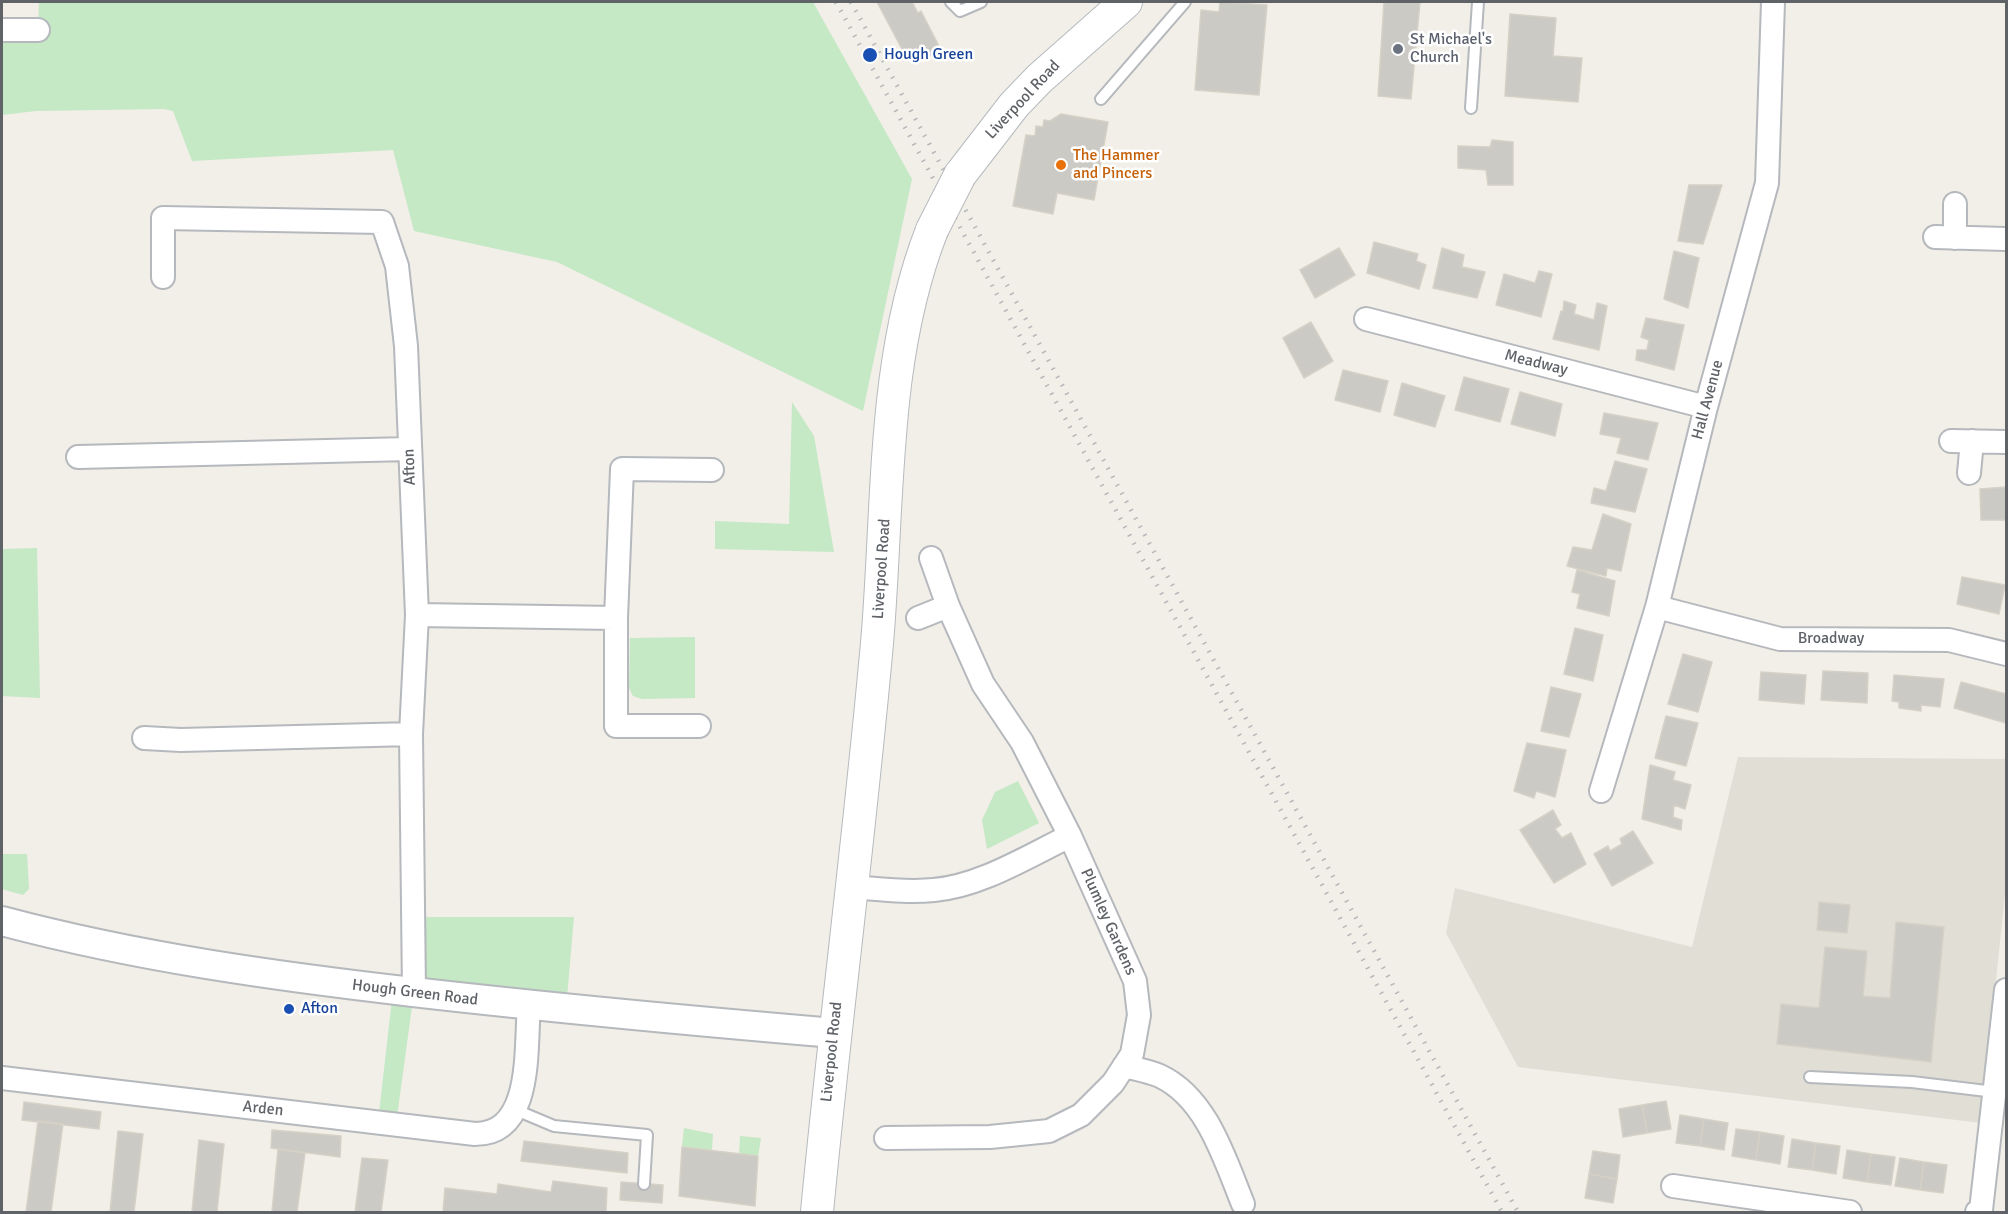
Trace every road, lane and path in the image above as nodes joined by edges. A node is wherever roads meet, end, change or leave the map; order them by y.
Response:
1 (951, 2) edge
2 (981, 2) edge
3 (1126, 2) edge
4 (1185, 2) edge
5 (1478, 2) edge
6 (1773, 2) edge
7 (2, 30) edge
8 (38, 30) dead end
9 (1101, 99) dead end
10 (1471, 108) dead end
11 (1955, 204) dead end
12 (2007, 239) edge
13 (163, 277) dead end
14 (1366, 319) dead end
15 (1706, 407) junction
16 (2007, 442) edge
17 (409, 449) junction
18 (78, 458) dead end
19 (712, 470) dead end
20 (1969, 473) dead end
21 (932, 558) dead end
22 (948, 606) junction
23 (1657, 607) junction
24 (417, 615) junction
25 (616, 618) junction
26 (918, 618) dead end
27 (2007, 654) edge
28 (699, 726) dead end
29 (411, 734) junction
30 (144, 738) dead end
31 (1601, 791) dead end
32 (1070, 836) junction
33 (851, 887) junction
34 (2, 921) edge
35 (2007, 990) edge
36 (414, 992) junction
37 (529, 1006) junction
38 (834, 1033) junction
39 (1124, 1066) junction
40 (1810, 1077) dead end
41 (2, 1078) edge
42 (1995, 1092) junction
43 (516, 1110) junction
44 (886, 1138) dead end
45 (644, 1184) dead end
46 (1674, 1186) dead end
47 (1244, 1204) dead end
48 (817, 1212) edge
49 (1850, 1212) edge
50 (1977, 1212) edge

1 - 2 lane
3 - 33 main road, Liverpool Road, bridge
4 - 9 lane
5 - 10 lane
6 - 15 street, Hall Avenue
7 - 8 street
11 - 12 street
13 - 17 street, Afton
14 - 15 street, Meadway
15 - 23 street, Hall Avenue
16 - 20 street
17 - 18 street
17 - 24 street, Afton
19 - 25 street
21 - 22 street, Plumley Gardens
22 - 26 street
22 - 32 street, Plumley Gardens
23 - 27 street, Broadway
23 - 31 street, Hall Avenue
24 - 25 street
24 - 29 street, Afton
25 - 28 street
29 - 30 street
29 - 36 street, Afton
32 - 33 street
32 - 39 street, Plumley Gardens
33 - 38 main road, Liverpool Road
34 - 36 street, Hough Green Road
35 - 42 street
36 - 37 street, Hough Green Road
37 - 38 street, Hough Green Road
37 - 43 street
38 - 48 main road, Liverpool Road
39 - 44 street, Plumley Gardens
39 - 47 street
40 - 42 lane
41 - 43 street, Arden
42 - 50 street
43 - 45 lane
46 - 49 street

